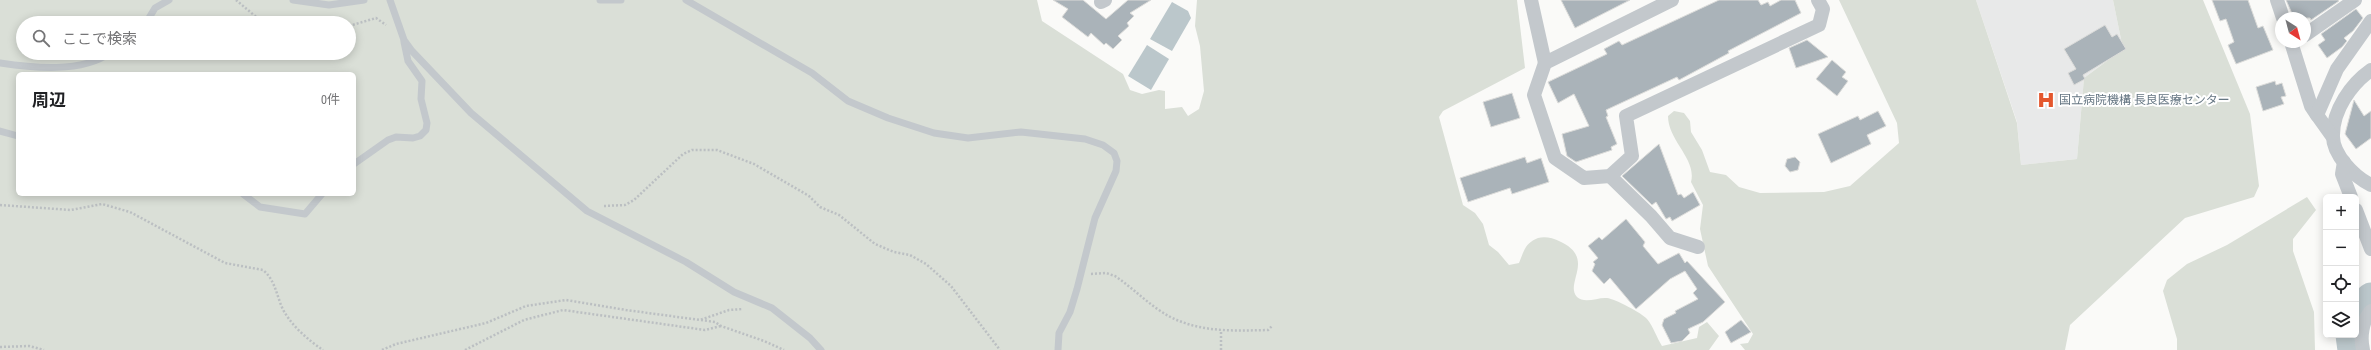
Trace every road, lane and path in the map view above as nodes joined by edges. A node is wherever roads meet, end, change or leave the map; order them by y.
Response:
1 (169, 0) edge
2 (236, 0) edge
3 (293, 0) edge
4 (364, 0) edge
5 (390, 0) edge
6 (600, 0) edge
7 (621, 0) edge
8 (686, 0) edge
9 (1531, 0) edge
10 (1672, 0) edge
11 (1818, 0) edge
12 (2277, 0) edge
13 (2355, 0) edge
14 (2281, 12) edge
15 (151, 16) edge
16 (255, 16) edge
17 (2371, 21) edge
18 (356, 24) edge
19 (2311, 31) edge
20 (404, 40) junction
21 (2294, 48) edge
22 (95, 60) edge
23 (0, 63) edge
24 (1545, 63) junction
25 (2371, 70) edge
26 (2317, 115) junction
27 (0, 131) edge
28 (16, 135) edge
29 (2332, 136) junction
30 (2344, 162) junction
31 (356, 163) edge
32 (1610, 176) junction
33 (2371, 185) edge
34 (2350, 194) edge
35 (246, 196) edge
36 (320, 196) edge
37 (578, 204) junction
38 (0, 205) edge
39 (2359, 218) edge
40 (1698, 246) dead end
41 (2371, 249) edge
42 (1080, 278) junction
43 (749, 310) dead end
44 (2371, 311) edge
45 (700, 320) junction
46 (721, 326) junction
47 (1272, 326) dead end
48 (1221, 331) junction
49 (0, 347) edge
50 (44, 350) edge
51 (323, 350) edge
52 (382, 350) edge
53 (465, 350) edge
54 (784, 350) edge
55 (821, 350) edge
56 (1000, 350) edge
57 (1058, 350) edge
58 (1221, 350) edge
59 (2363, 350) edge

1 - 15 lane
2 - 16 path
3 - 4 lane
5 - 20 lane
6 - 7 lane
8 - 42 lane
9 - 24 street
10 - 24 street
11 - 32 street
12 - 14 street
13 - 19 street
17 - 26 street
18 - 20 path
20 - 31 lane
20 - 37 lane
21 - 26 street
22 - 23 lane
24 - 32 street
25 - 29 street
26 - 29 street
27 - 28 lane
29 - 30 street
30 - 33 street
30 - 34 street
32 - 40 street
35 - 36 lane
37 - 55 lane
37 - 56 path
38 - 51 path
39 - 41 street
42 - 48 path
42 - 57 lane
43 - 45 path
44 - 59 street
45 - 46 path
45 - 52 path
46 - 53 path
46 - 54 path
47 - 48 path
48 - 58 path
49 - 50 path

